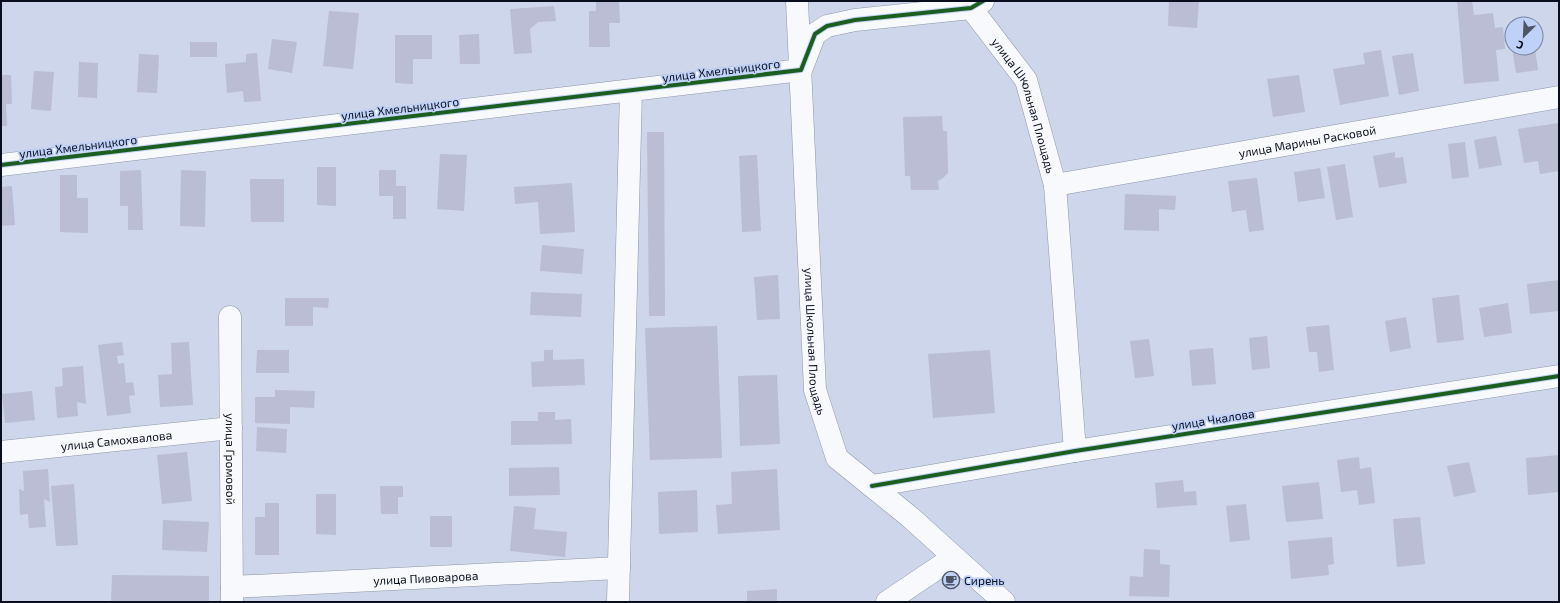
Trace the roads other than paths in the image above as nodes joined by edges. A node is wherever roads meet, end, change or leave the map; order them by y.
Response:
1 (797, 1) edge
2 (977, 4) edge
3 (801, 70) junction
4 (631, 90) junction
5 (1559, 97) edge
6 (1, 165) edge
7 (1055, 185) junction
8 (230, 317) dead end
9 (1559, 376) edge
10 (231, 428) junction
11 (1075, 451) junction
12 (1, 452) edge
13 (872, 486) junction
14 (954, 557) junction
15 (619, 568) junction
16 (232, 594) edge
17 (618, 602) edge
18 (887, 602) edge
19 (1004, 602) edge

1 - 3 street, улица Школьная Площадь
2 - 3 street
2 - 7 street, улица Школьная Площадь
3 - 4 street, улица Хмельницкого
3 - 13 street, улица Школьная Площадь
4 - 6 street, улица Хмельницкого
4 - 15 street
5 - 7 street, улица Марины Расковой
7 - 11 street, улица Школьная Площадь
8 - 10 street, улица Громовой
9 - 11 street, улица Чкалова
10 - 12 street, улица Самохвалова
10 - 16 street, улица Громовой
11 - 13 street, улица Чкалова
13 - 14 street, улица Школьная Площадь
14 - 18 street
14 - 19 street, улица Школьная Площадь
15 - 16 street, улица Пивоварова
15 - 17 street

